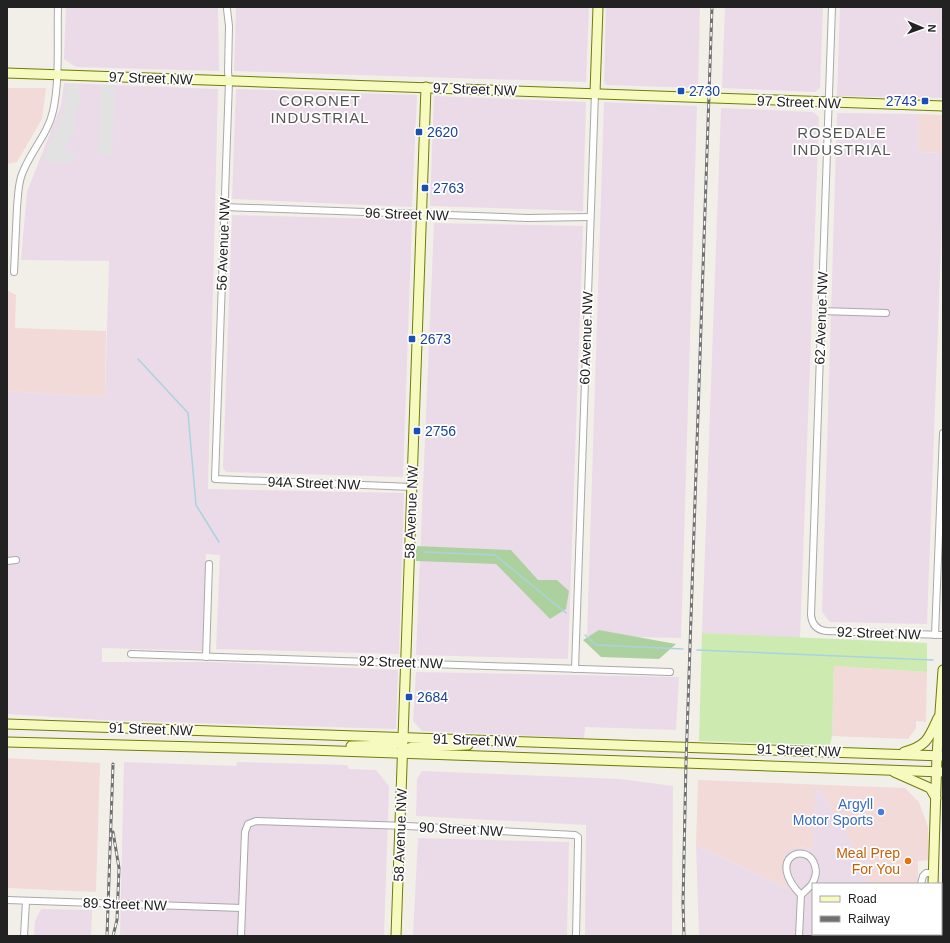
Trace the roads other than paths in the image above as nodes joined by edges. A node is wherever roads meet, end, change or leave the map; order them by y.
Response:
1 (58, 7) edge
2 (598, 7) edge
3 (832, 7) edge
4 (227, 9) dead end
5 (7, 73) edge
6 (57, 75) junction
7 (229, 80) junction
8 (426, 87) junction
9 (595, 93) junction
10 (828, 103) junction
11 (943, 106) edge
12 (224, 208) junction
13 (422, 214) junction
14 (590, 217) junction
15 (14, 272) dead end
16 (821, 310) junction
17 (886, 313) dead end
18 (943, 433) edge
19 (215, 479) joint
20 (412, 487) junction
21 (16, 560) dead end
22 (7, 562) edge
23 (209, 564) dead end
24 (816, 628) joint
25 (935, 635) junction
26 (943, 635) edge
27 (131, 654) dead end
28 (206, 657) junction
29 (406, 662) junction
30 (575, 669) junction
31 (943, 670) edge
32 (670, 672) dead end
33 (941, 714) junction
34 (7, 724) edge
35 (403, 738) junction
36 (502, 741) junction
37 (7, 742) edge
38 (311, 750) junction
39 (402, 754) junction
40 (897, 754) junction
41 (940, 755) edge
42 (887, 770) junction
43 (940, 772) edge
44 (936, 798) junction
45 (400, 826) junction
46 (933, 873) junction
47 (812, 883) edge
48 (922, 883) edge
49 (933, 883) edge
50 (812, 884) edge
51 (800, 895) junction
52 (7, 900) edge
53 (26, 901) junction
54 (242, 908) junction
55 (24, 936) edge
56 (241, 936) edge
57 (396, 936) edge
58 (576, 936) edge
59 (798, 936) edge

1 - 6 street
2 - 9 main road, 60 Avenue NW
3 - 10 street, 62 Avenue NW
4 - 7 street, 56 Avenue NW
5 - 6 main road, 97 Street NW
6 - 7 main road, 97 Street NW
6 - 15 street
7 - 8 main road, 97 Street NW
7 - 12 street, 56 Avenue NW
8 - 9 main road, 97 Street NW
8 - 13 main road, 58 Avenue NW
9 - 10 main road, 97 Street NW
9 - 14 street, 60 Avenue NW
10 - 11 main road, 97 Street NW
10 - 16 street, 62 Avenue NW
12 - 13 street, 96 Street NW
12 - 19 street, 56 Avenue NW
13 - 14 street, 96 Street NW
13 - 20 main road, 58 Avenue NW
14 - 30 street, 60 Avenue NW
16 - 17 street
16 - 24 street, 62 Avenue NW
18 - 25 street
19 - 20 street, 94A Street NW
20 - 29 main road, 58 Avenue NW
21 - 22 street
23 - 28 street
24 - 25 street, 92 Street NW
25 - 26 street, 92 Street NW
27 - 28 street, 92 Street NW
28 - 29 street, 92 Street NW
29 - 30 street, 92 Street NW
29 - 35 main road, 58 Avenue NW
30 - 32 street, 92 Street NW
31 - 33 main road
33 - 40 main road
33 - 41 main road
34 - 35 main road, 91 Street NW
35 - 36 main road, 91 Street NW
35 - 38 main road
35 - 39 main road, 58 Avenue NW
36 - 39 main road
36 - 40 main road, 91 Street NW
37 - 38 main road, 91 Street NW
38 - 39 main road, 91 Street NW
39 - 42 main road, 91 Street NW
39 - 45 main road, 58 Avenue NW
40 - 41 main road, 91 Street NW
41 - 43 main road
42 - 43 main road, 91 Street NW
42 - 44 main road
43 - 44 main road
44 - 46 main road
45 - 54 street, 90 Street NW
45 - 57 main road, 58 Avenue NW
45 - 58 street, 90 Street NW
46 - 48 street
46 - 49 main road
47 - 51 street
50 - 51 street
51 - 59 street
52 - 53 street, 89 Street NW
53 - 54 street, 89 Street NW
53 - 55 street
54 - 56 street

